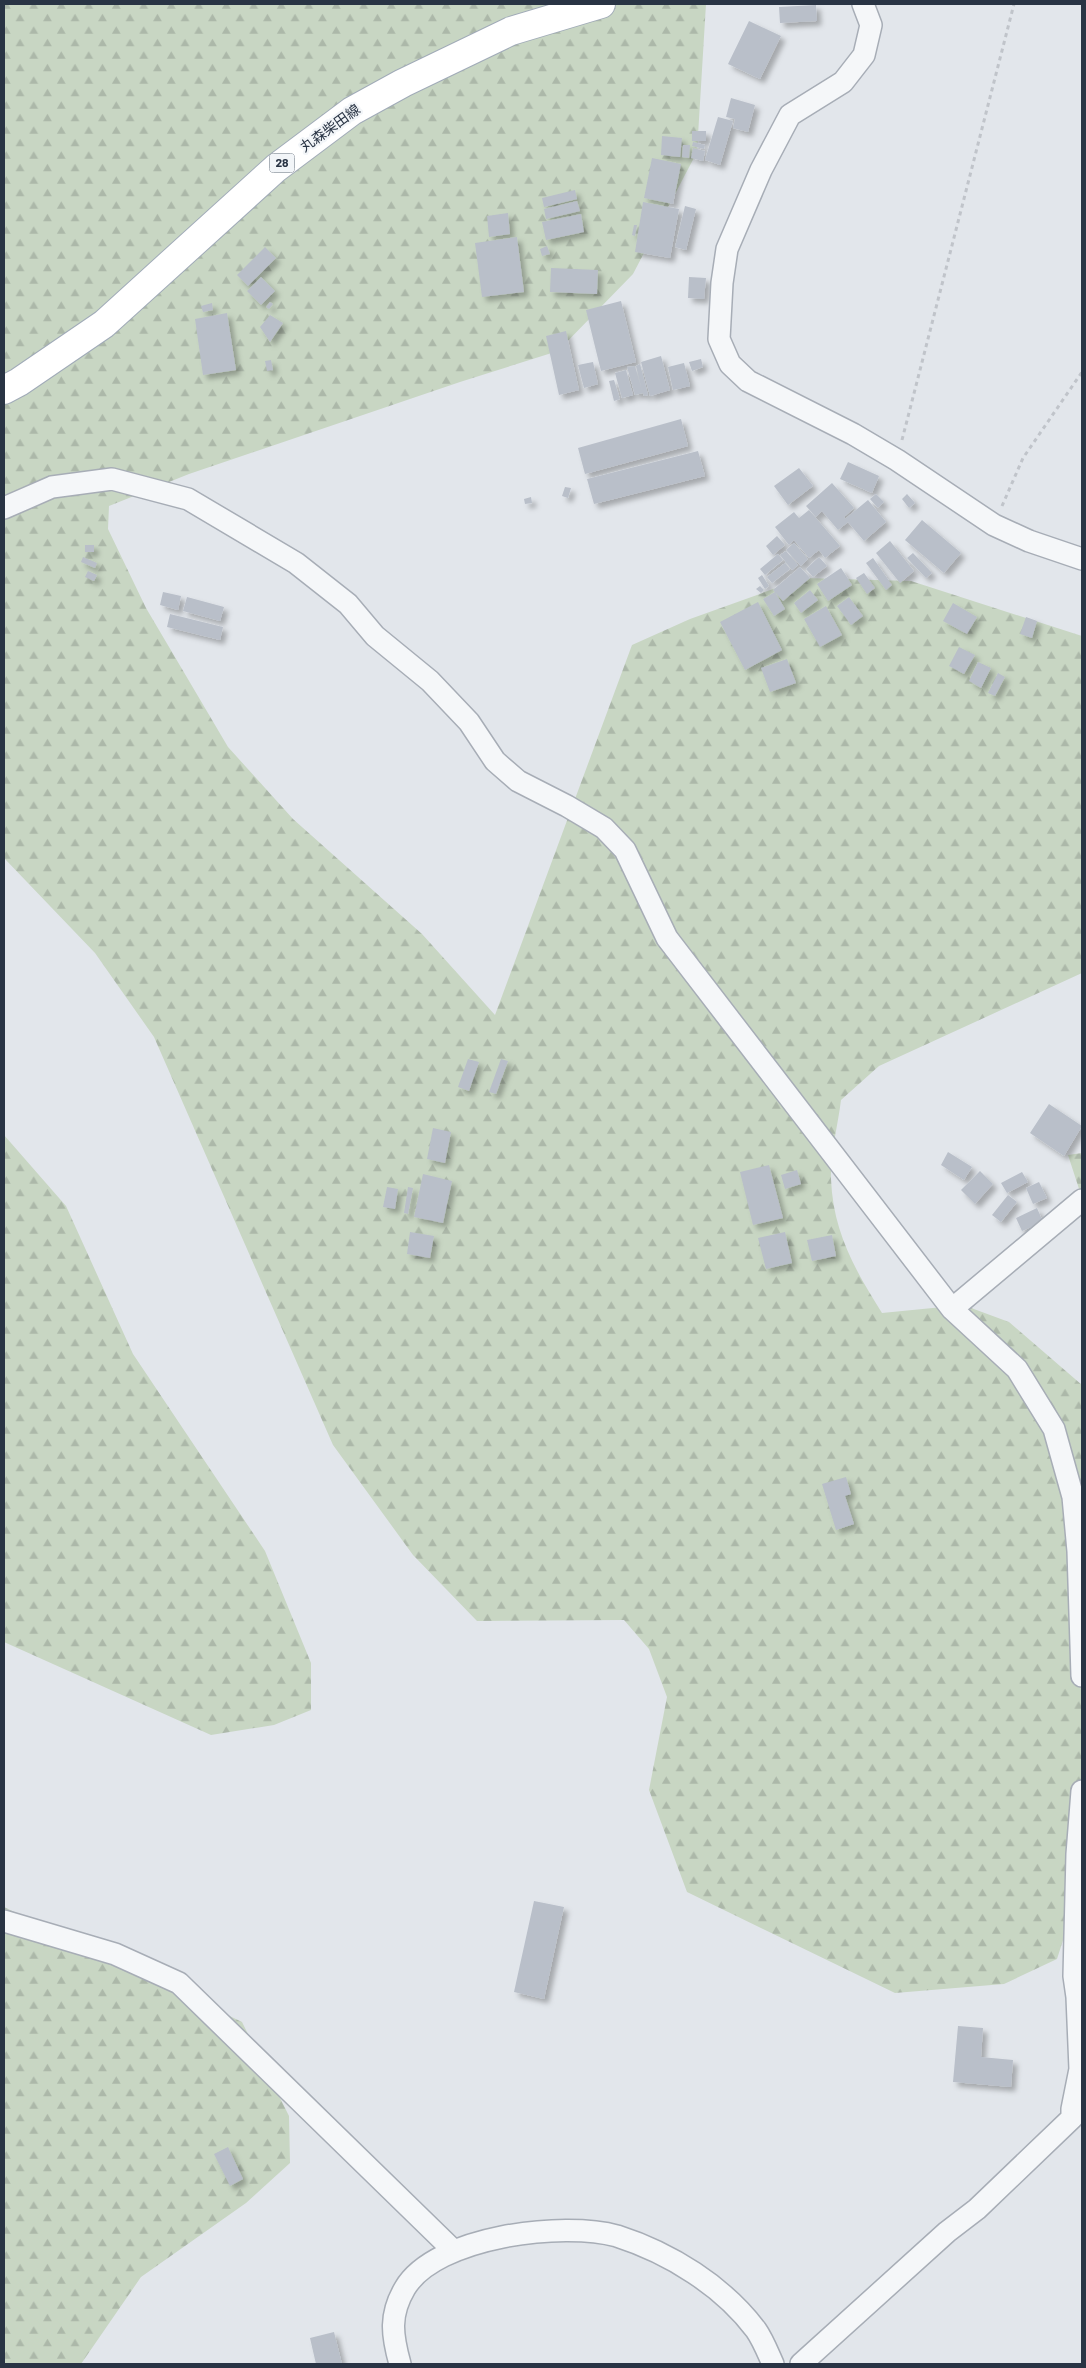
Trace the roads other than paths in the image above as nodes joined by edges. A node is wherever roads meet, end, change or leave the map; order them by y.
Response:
1 (601, 4) edge
2 (863, 4) edge
3 (4, 390) edge
4 (4, 508) edge
5 (1082, 559) edge
6 (1082, 1200) edge
7 (952, 1309) junction
8 (1082, 1676) edge
9 (1082, 1791) edge
10 (4, 1921) edge
11 (454, 2251) junction
12 (400, 2364) edge
13 (773, 2364) edge
14 (801, 2364) edge

1 - 3 main road, 丸森柴田線 / 28
2 - 5 street
4 - 7 street
6 - 7 street
7 - 8 street
9 - 14 street
10 - 11 street
11 - 12 street
11 - 13 street

